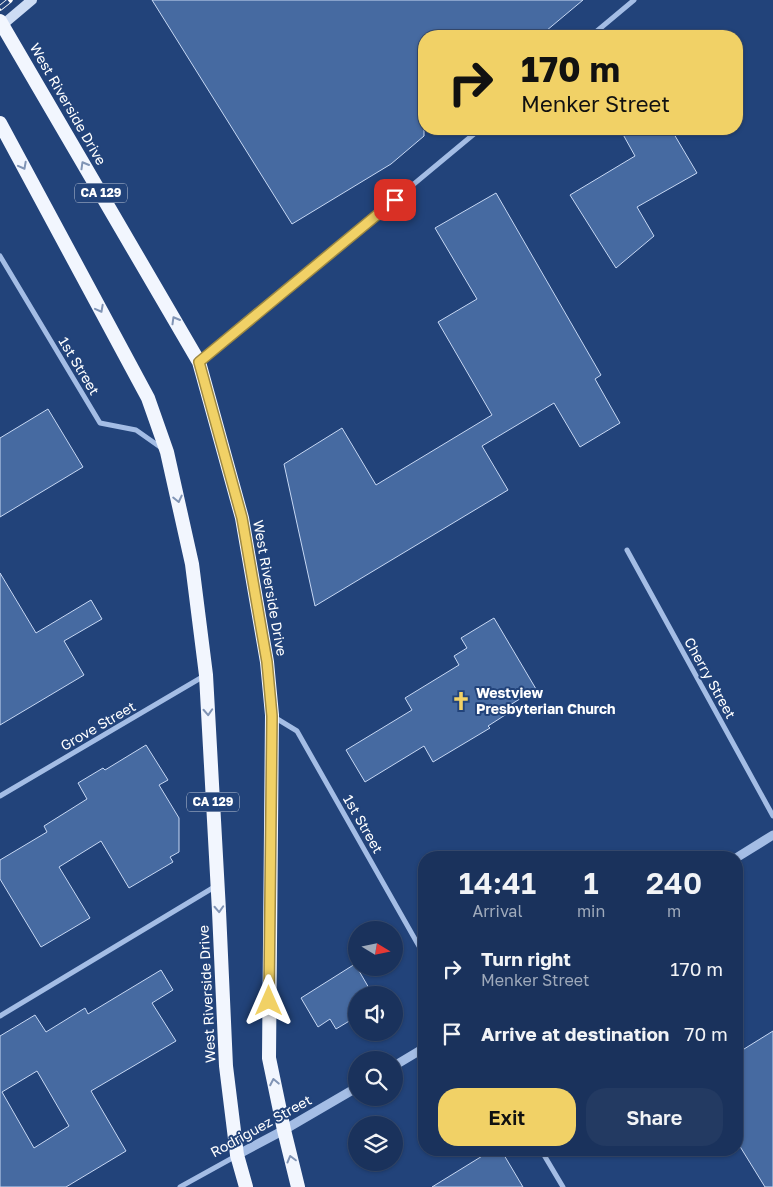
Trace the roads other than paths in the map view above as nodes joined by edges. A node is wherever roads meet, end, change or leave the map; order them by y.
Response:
1 (32, 0) edge
2 (634, 0) edge
3 (1, 24) edge
4 (598, 30) edge
5 (0, 123) edge
6 (473, 135) edge
7 (0, 256) edge
8 (199, 362) junction
9 (167, 452) junction
10 (627, 550) dead end
11 (206, 675) junction
12 (272, 716) junction
13 (0, 796) edge
14 (773, 816) edge
15 (773, 835) edge
16 (743, 854) edge
17 (218, 885) junction
18 (418, 944) edge
19 (0, 1016) edge
20 (418, 1052) edge
21 (403, 1061) edge
22 (348, 1093) edge
23 (284, 1130) junction
24 (238, 1155) junction
25 (545, 1156) edge
26 (180, 1187) edge
27 (246, 1187) edge
28 (298, 1187) edge
29 (563, 1187) edge

1 - 3 main road
2 - 4 street
8 -> 3 highway, West Riverside Drive / CA 129
5 -> 9 highway, West Riverside Drive / CA 129
6 - 8 street
7 - 9 street, 1st Street
8 - 12 highway, West Riverside Drive / CA 129
9 -> 11 highway, West Riverside Drive / CA 129
10 - 14 street, Cherry Street
11 - 13 street, Grove Street
11 -> 17 highway, West Riverside Drive / CA 129
12 - 18 street, 1st Street
23 -> 12 highway, West Riverside Drive / CA 129
15 - 16 street
17 - 19 street
17 -> 24 highway, West Riverside Drive / CA 129
20 - 21 street
22 - 23 street, Rodriguez Street
23 - 24 street, Rodriguez Street
28 -> 23 highway, West Riverside Drive / CA 129
24 - 26 street, Rodriguez Street
24 - 27 highway, West Riverside Drive / CA 129
25 - 29 street

